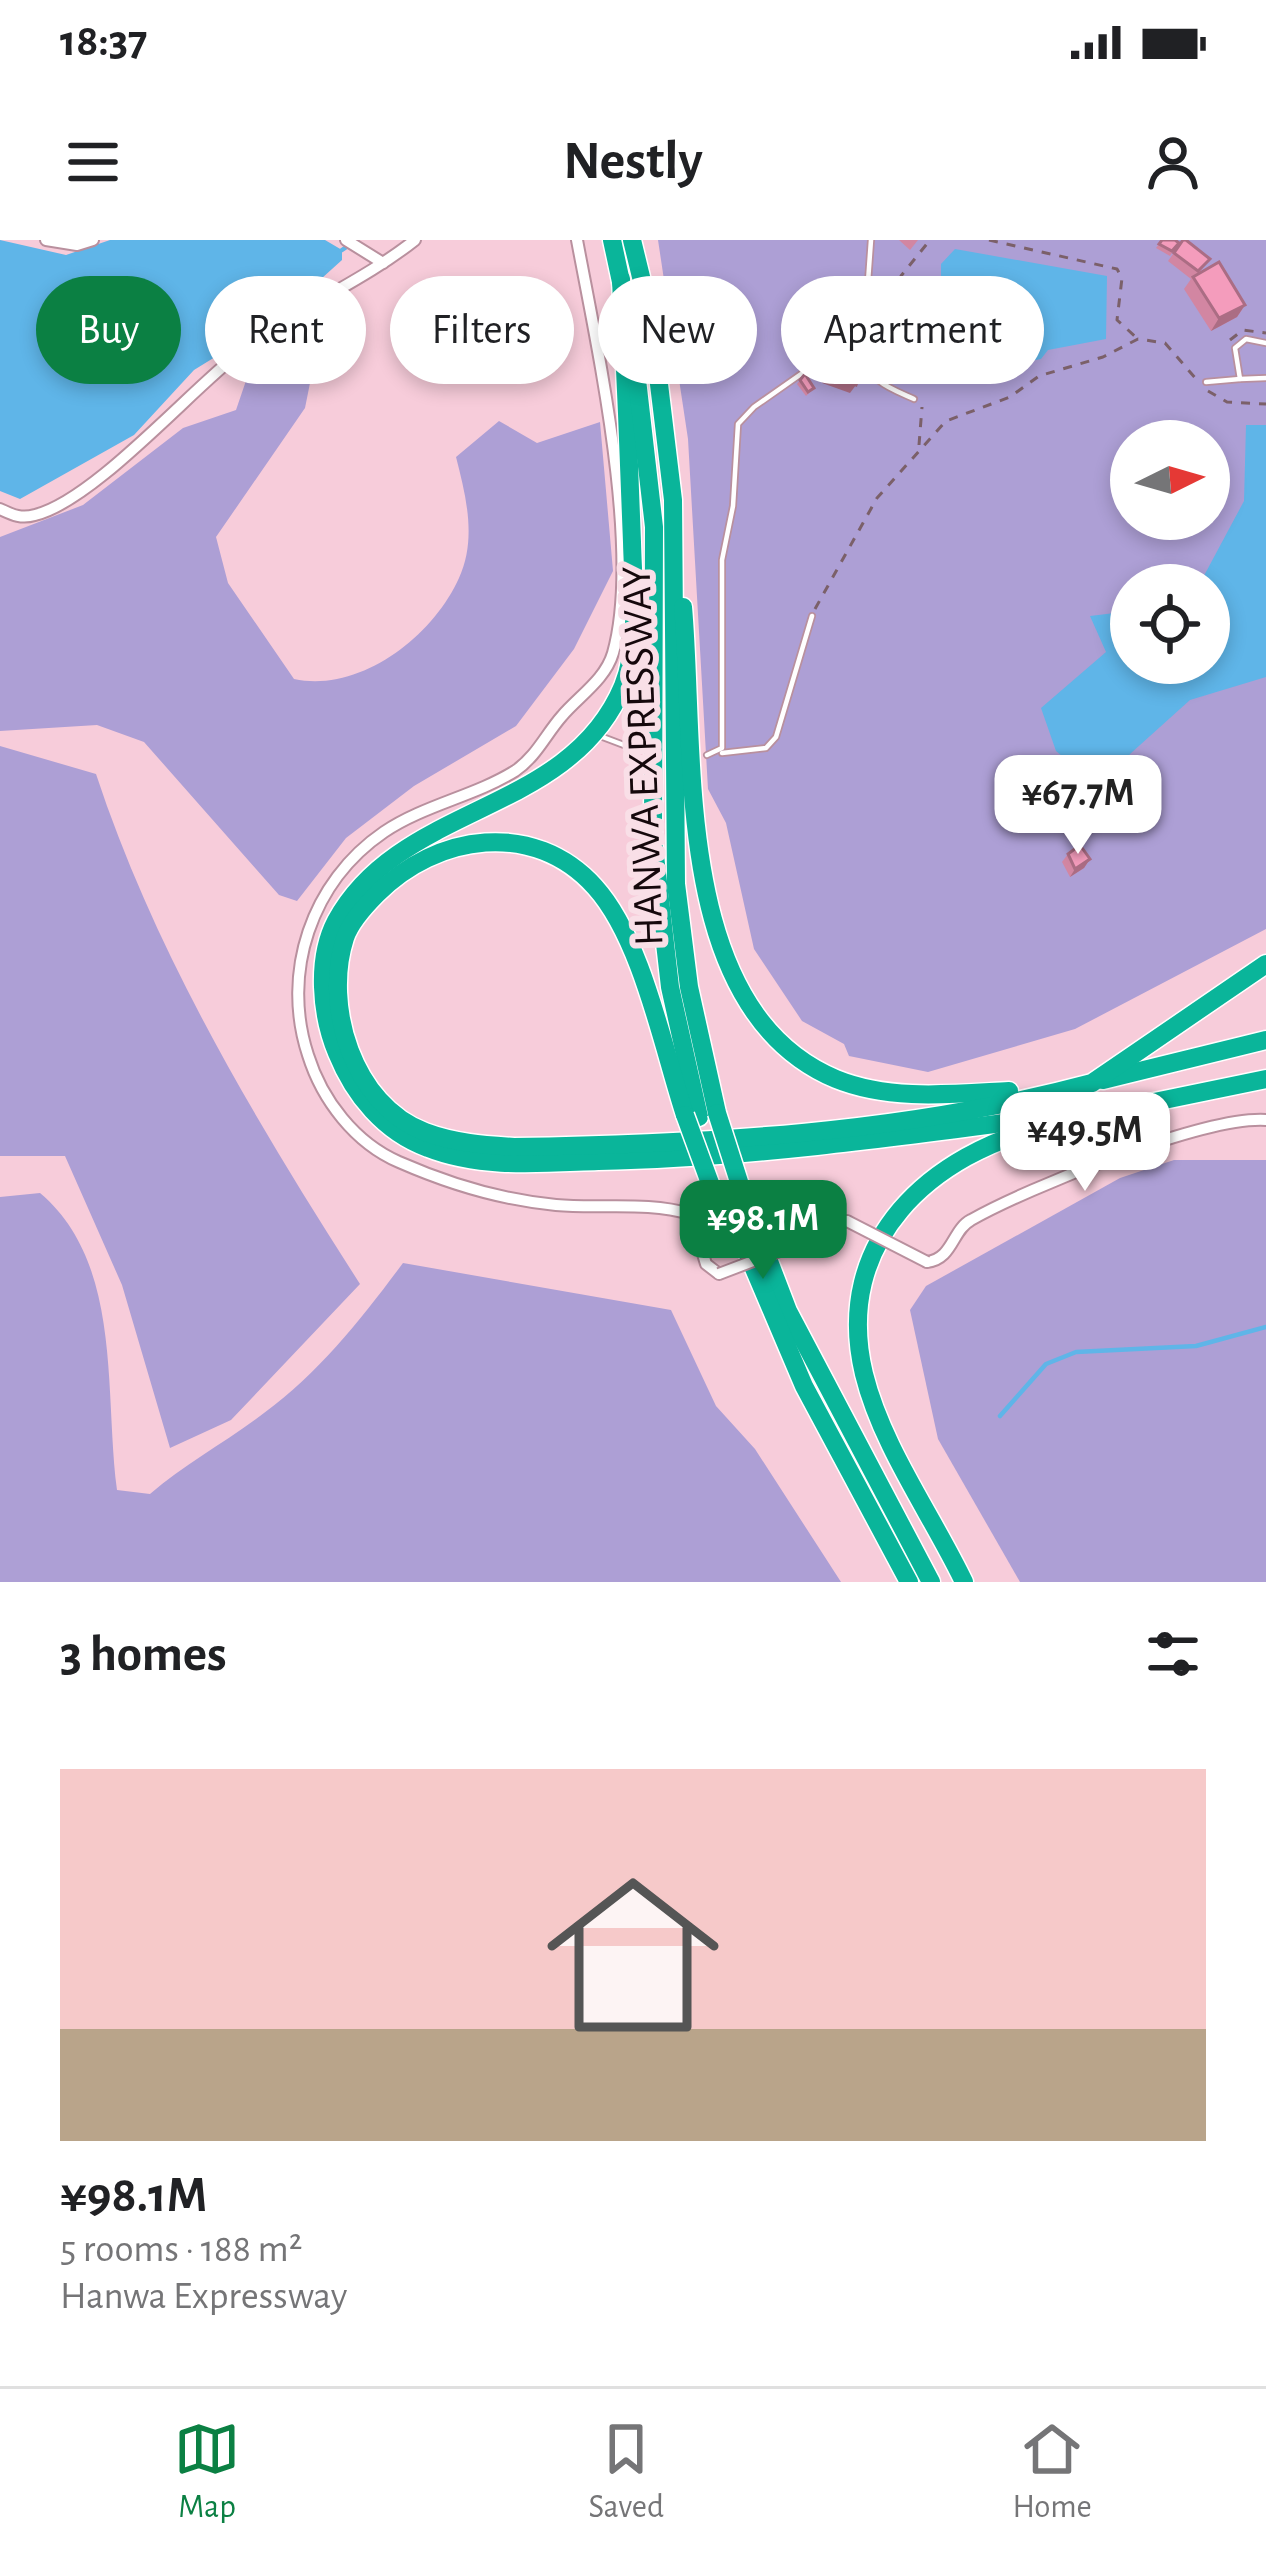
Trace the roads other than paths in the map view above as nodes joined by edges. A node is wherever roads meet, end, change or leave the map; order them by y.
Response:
1 (46, 240) edge
2 (93, 240) edge
3 (346, 240) edge
4 (416, 240) edge
5 (577, 240) edge
6 (612, 240) edge
7 (632, 240) edge
8 (872, 240) edge
9 (379, 261) junction
10 (869, 276) edge
11 (1266, 344) edge
12 (1266, 378) edge
13 (1240, 380) junction
14 (1206, 382) dead end
15 (786, 384) edge
16 (882, 384) edge
17 (914, 399) road end
18 (638, 446) junction
19 (673, 500) junction
20 (0, 509) edge
21 (812, 616) road end
22 (600, 736) dead end
23 (637, 750) dead end
24 (719, 753) junction
25 (706, 755) dead end
26 (1266, 964) edge
27 (1266, 1040) edge
28 (1266, 1079) edge
29 (1092, 1083) junction
30 (1070, 1089) junction
31 (1266, 1089) edge
32 (1210, 1090) junction
33 (1138, 1105) junction
34 (700, 1115) junction
35 (1266, 1120) edge
36 (725, 1191) junction
37 (909, 1582) edge
38 (931, 1582) edge
39 (964, 1582) edge

1 - 2 street
3 - 9 street
4 - 9 street
5 - 35 street, bridge
6 - 18 highway
7 - 19 highway, HANWA EXPRESSWAY
8 - 10 lane
9 - 20 street
11 - 13 lane
12 - 13 lane
13 - 14 lane
15 - 24 lane
16 - 17 lane
18 - 33 highway
18 - 34 highway, HANWA EXPRESSWAY
19 - 30 highway
19 - 34 highway, HANWA EXPRESSWAY
21 - 24 lane
22 - 23 lane
24 - 25 lane
26 - 29 highway
27 - 29 highway
28 - 32 highway
29 - 30 highway
30 - 34 highway
31 - 32 highway
32 - 33 highway
33 - 39 highway
34 - 36 highway, HANWA EXPRESSWAY, bridge
34 - 36 highway, bridge
36 - 37 highway, HANWA EXPRESSWAY
36 - 38 highway, HANWA EXPRESSWAY

